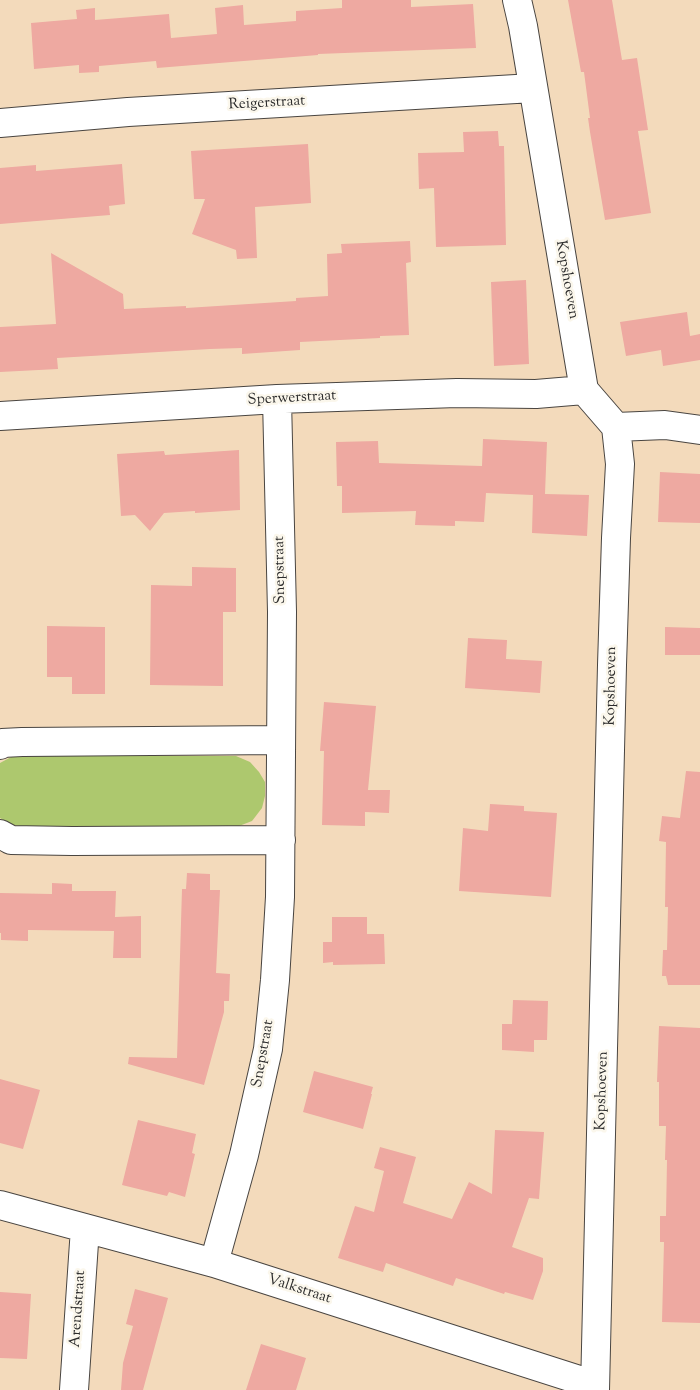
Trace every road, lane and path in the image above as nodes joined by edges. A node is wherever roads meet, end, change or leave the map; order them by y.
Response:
1 (517, 0) edge
2 (533, 88) junction
3 (0, 123) edge
4 (584, 390) junction
5 (277, 399) junction
6 (0, 416) edge
7 (616, 427) junction
8 (700, 430) edge
9 (281, 740) junction
10 (0, 745) edge
11 (0, 834) edge
12 (280, 840) junction
13 (0, 1205) edge
14 (85, 1228) junction
15 (214, 1263) junction
16 (595, 1387) edge
17 (74, 1390) edge

1 - 2 street, Kopshoeven
2 - 3 street, Reigerstraat
2 - 4 street, Kopshoeven
4 - 5 street, Sperwerstraat
4 - 7 street
5 - 6 street, Sperwerstraat
5 - 9 street, Snepstraat
7 - 8 street
7 - 16 street, Kopshoeven
9 - 10 street
9 - 12 street, Snepstraat
11 - 12 street
12 - 15 street, Snepstraat
13 - 14 street, Valkstraat
14 - 15 street, Valkstraat
14 - 17 street, Arendstraat
15 - 16 street, Valkstraat

